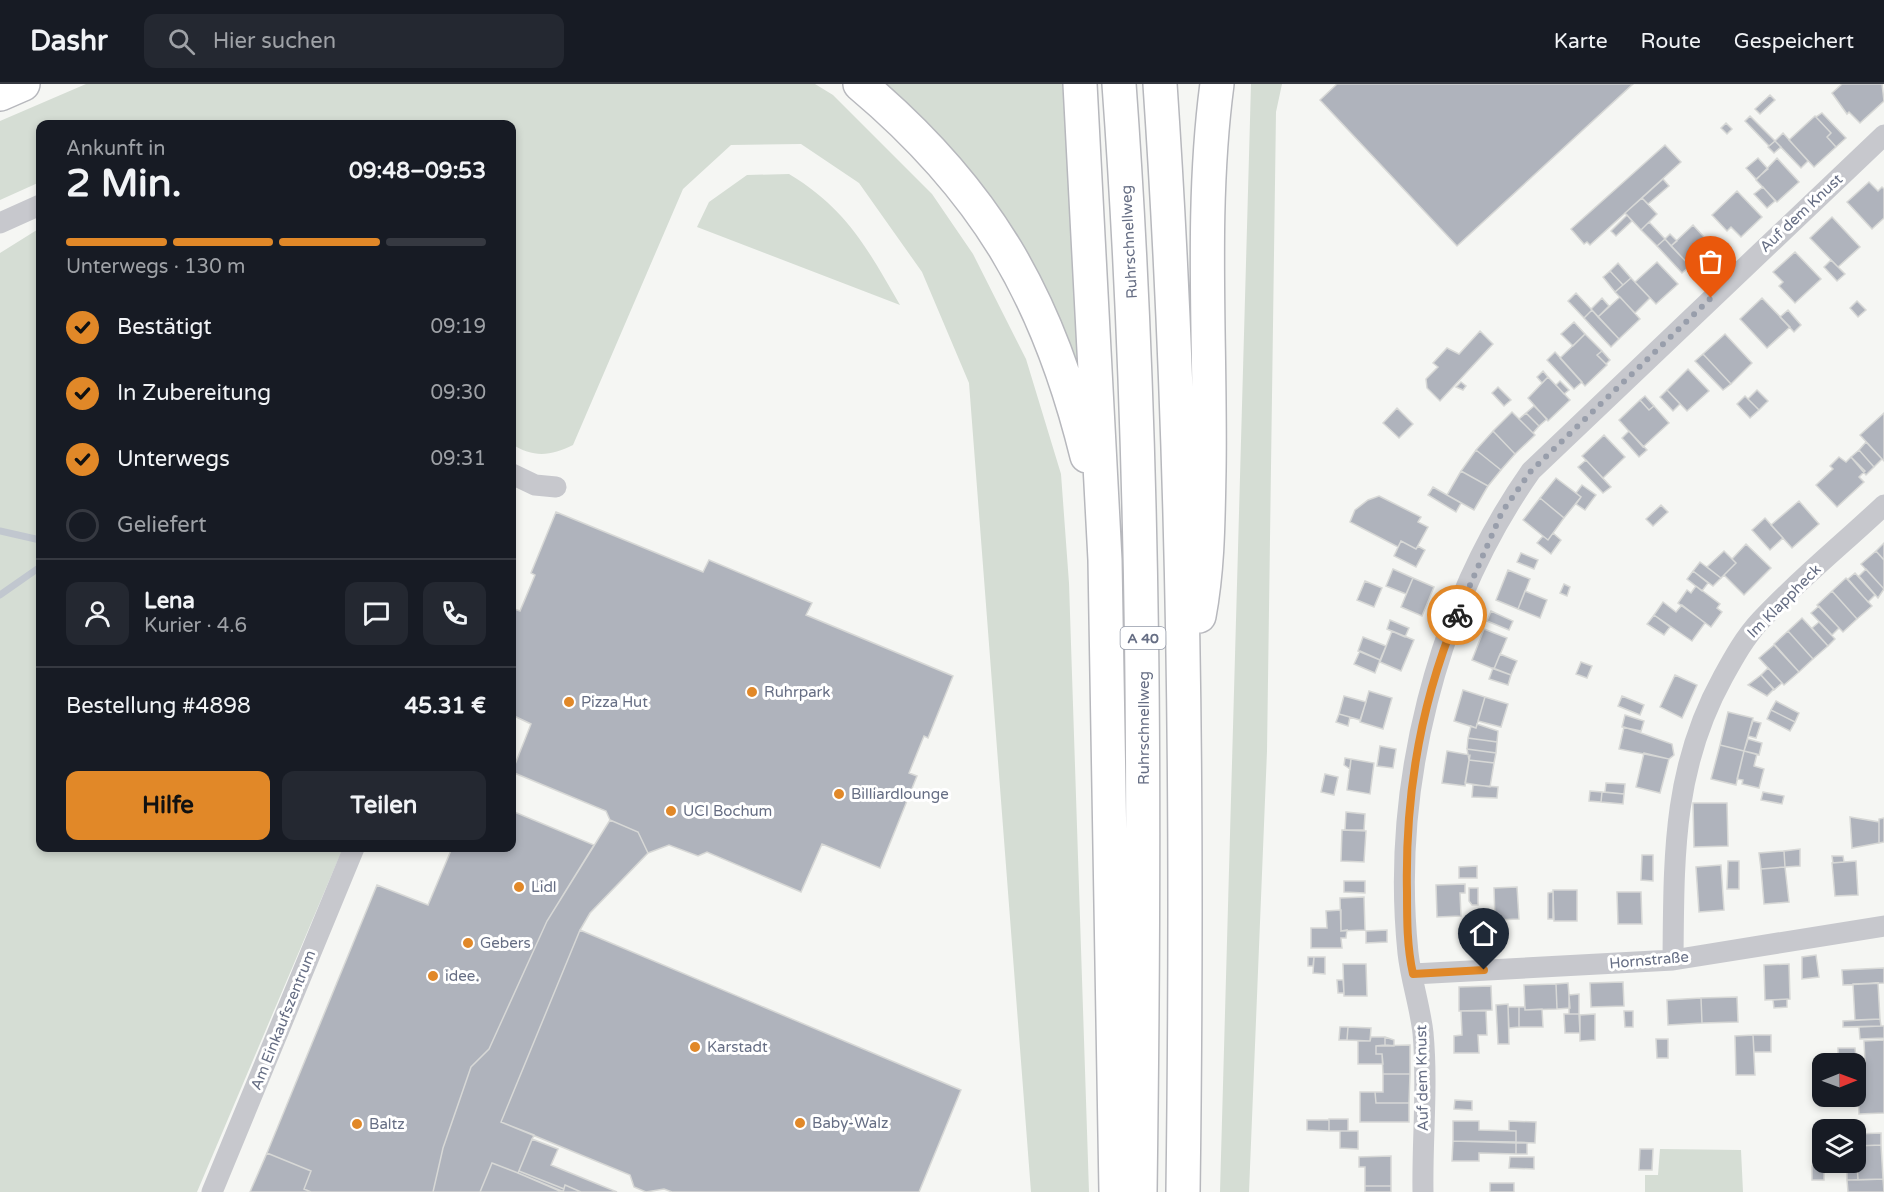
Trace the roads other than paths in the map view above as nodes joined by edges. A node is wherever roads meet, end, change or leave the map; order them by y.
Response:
1 (23, 84) edge
2 (860, 84) edge
3 (1080, 84) edge
4 (1119, 84) edge
5 (1160, 84) edge
6 (1199, 84) edge
7 (1217, 84) edge
8 (0, 94) edge
9 (1884, 135) edge
10 (36, 208) edge
11 (0, 223) edge
12 (1207, 226) junction
13 (516, 476) edge
14 (556, 487) dead end
15 (1884, 505) edge
16 (1105, 560) junction
17 (1185, 719) junction
18 (352, 852) edge
19 (1884, 926) edge
20 (1673, 960) junction
21 (1413, 974) junction
22 (212, 1192) edge
23 (1116, 1192) edge
24 (1140, 1192) edge
25 (1183, 1192) edge
26 (1423, 1192) edge

1 - 8 highway
2 - 16 highway
3 - 16 highway
4 - 24 highway, Ruhrschnellweg / A 40
5 - 17 highway, A 40
6 - 12 highway
7 - 12 highway
9 - 21 street, Auf dem Knust
10 - 11 street
12 - 17 highway
13 - 14 street
15 - 20 street, Im Klappheck
16 - 23 highway
17 - 25 highway, A 40
18 - 22 street, Am Einkaufszentrum
19 - 20 street, Hornstraße
20 - 21 street, Hornstraße
21 - 26 street, Auf dem Knust

